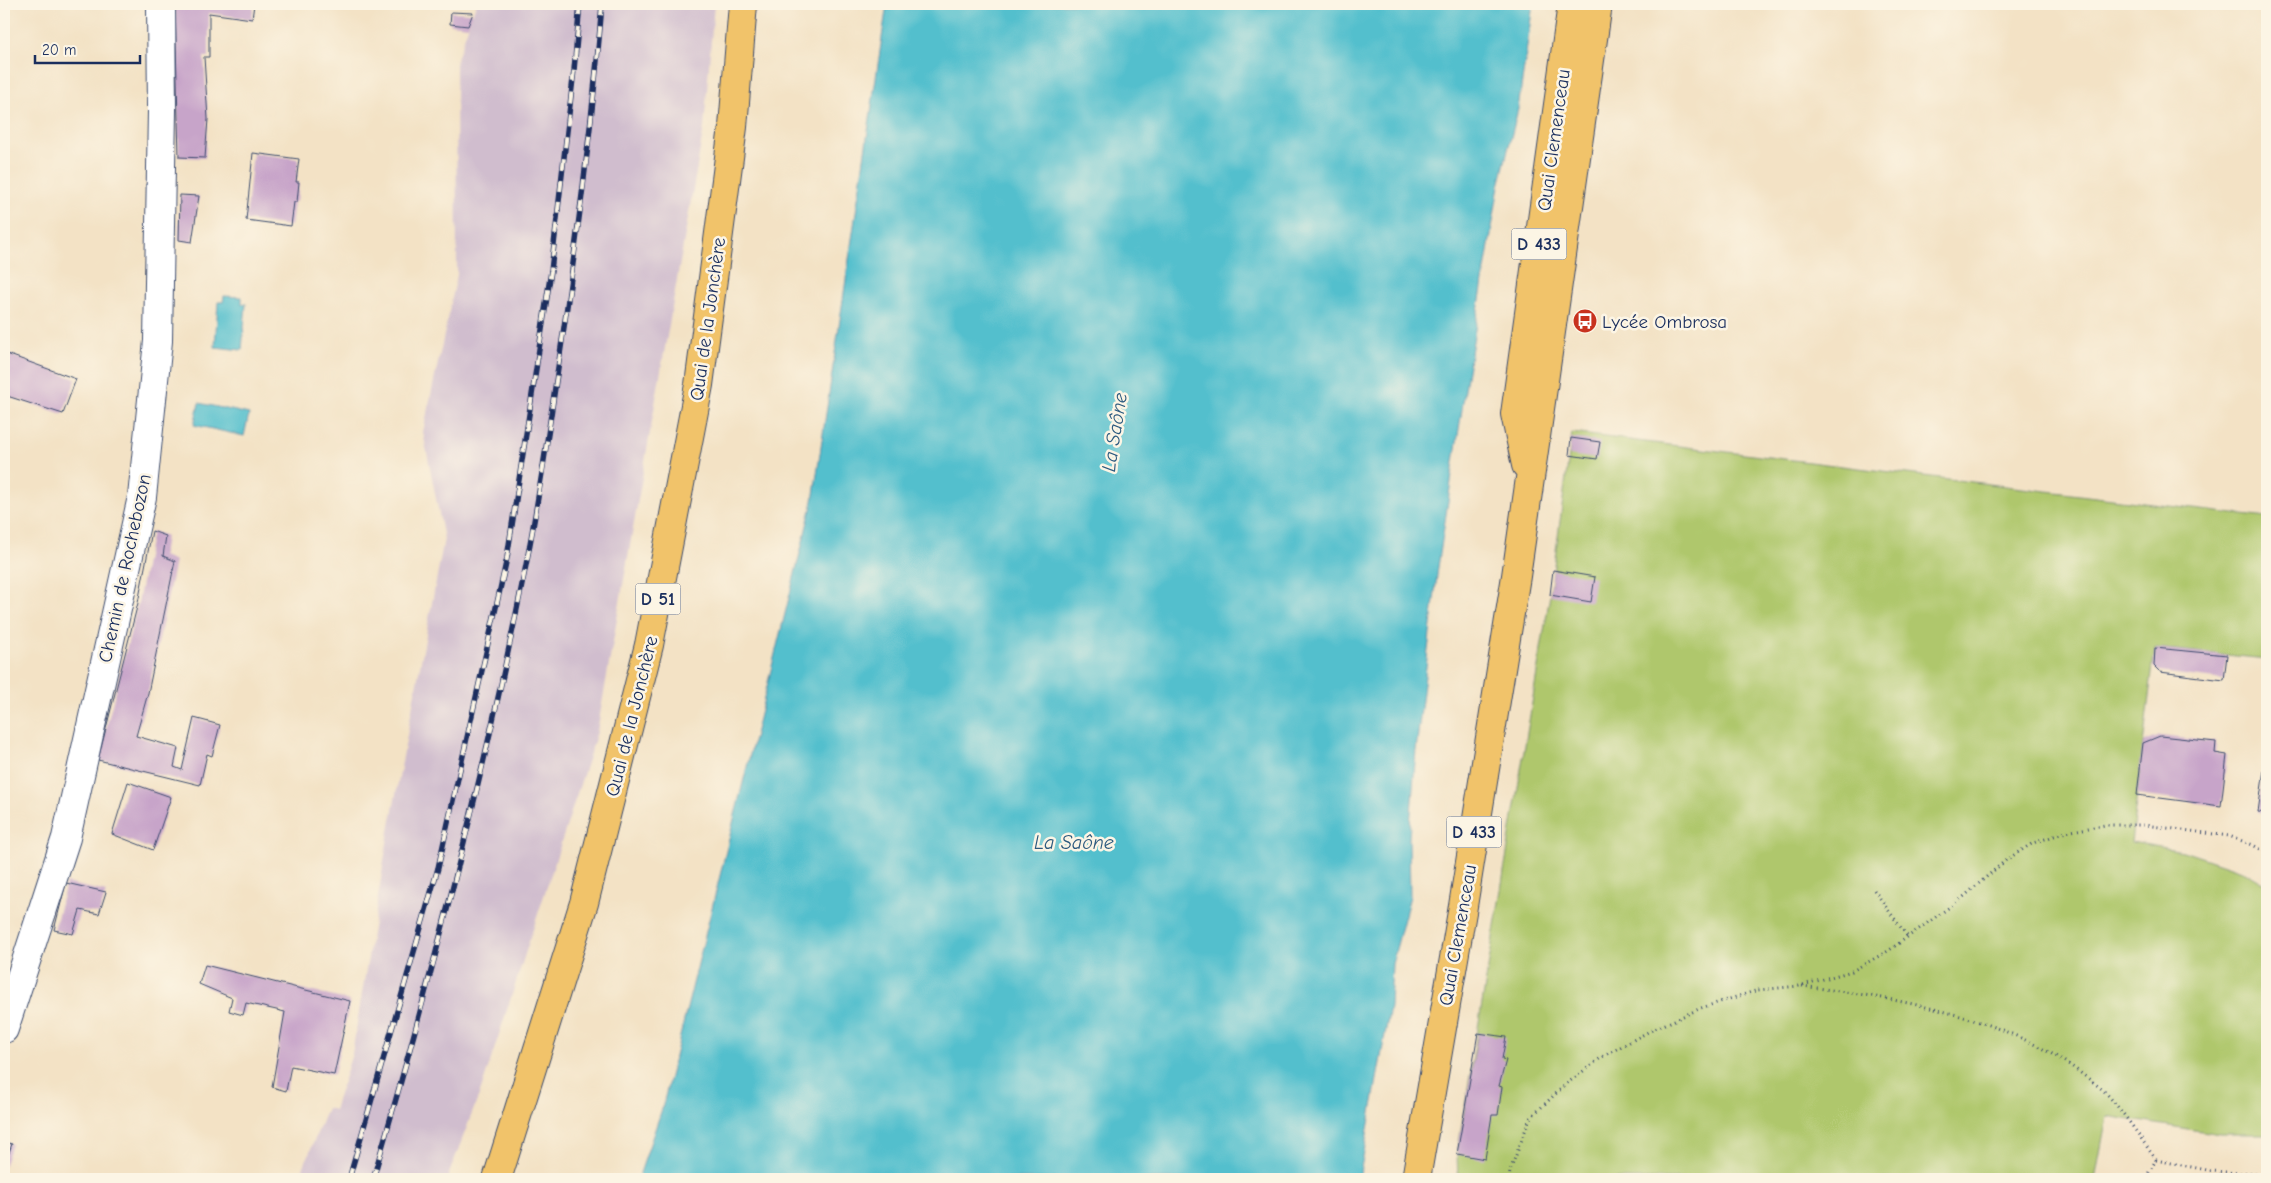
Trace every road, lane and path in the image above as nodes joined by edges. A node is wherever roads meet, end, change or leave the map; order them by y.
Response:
1 (161, 4) edge
2 (743, 4) edge
3 (1572, 4) edge
4 (1598, 4) edge
5 (1529, 483) junction
6 (2267, 853) edge
7 (1874, 890) dead end
8 (1907, 936) junction
9 (1799, 986) junction
10 (4, 1029) edge
11 (2156, 1160) junction
12 (2267, 1175) edge
13 (497, 1179) edge
14 (1416, 1179) edge
15 (1509, 1179) edge
16 (2147, 1179) edge

1 - 10 street, Chemin de Rochebozon
2 - 13 main road, Quai de la Jonchère / D 51
3 - 5 main road, Quai Clemenceau / D 433
4 - 5 main road, Quai Clemenceau / D 433
5 - 14 main road, Quai Clemenceau / D 433
6 - 8 path
7 - 8 path
8 - 9 path
9 - 11 path
9 - 15 path
11 - 12 path
11 - 16 path

